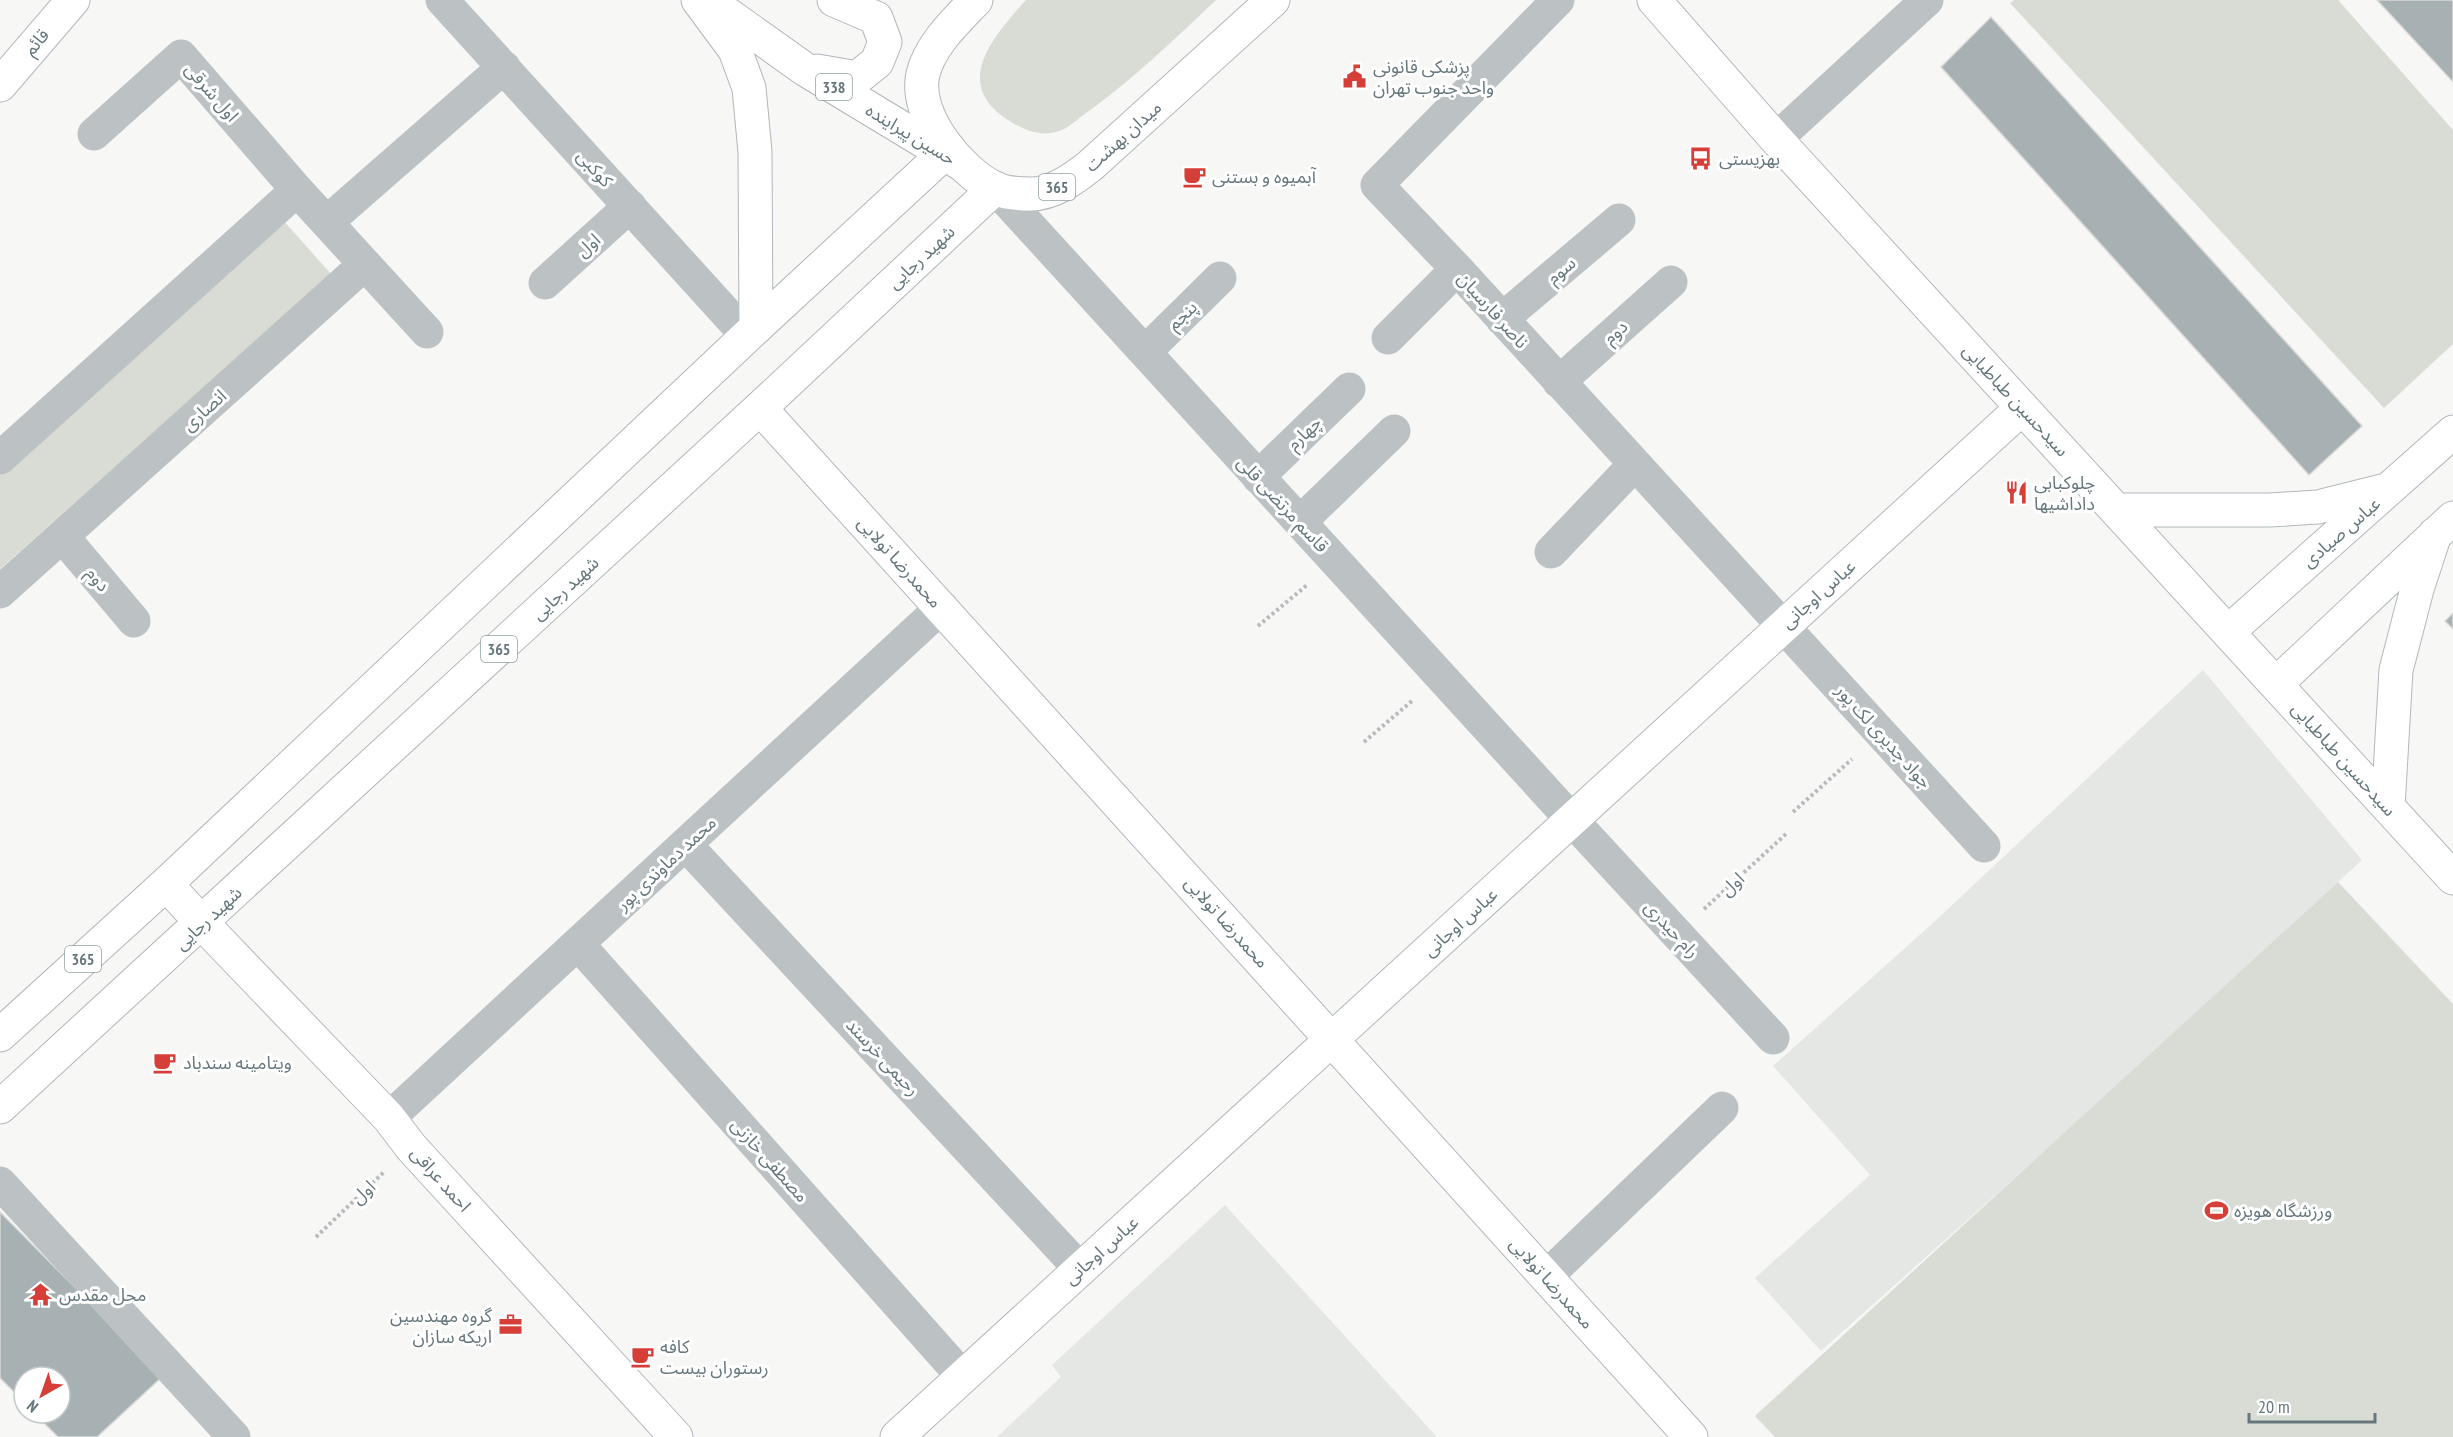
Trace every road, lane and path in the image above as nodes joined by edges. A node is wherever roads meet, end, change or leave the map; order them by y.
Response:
1 (442, 0) edge
2 (698, 0) edge
3 (708, 0) edge
4 (834, 0) edge
5 (976, 0) edge
6 (1558, 0) edge
7 (1631, 0) edge
8 (1927, 0) edge
9 (69, 1) edge
10 (1274, 3) edge
11 (1662, 9) edge
12 (504, 67) junction
13 (806, 70) junction
14 (0, 85) edge
15 (94, 134) dead end
16 (1776, 139) junction
17 (953, 157) junction
18 (995, 188) junction
19 (297, 190) junction
20 (630, 206) junction
21 (1619, 220) dead end
22 (327, 222) junction
23 (365, 264) junction
24 (1457, 269) junction
25 (1220, 278) dead end
26 (1671, 282) dead end
27 (545, 283) dead end
28 (1502, 320) junction
29 (427, 332) dead end
30 (752, 332) junction
31 (1388, 338) dead end
32 (1145, 352) junction
33 (1559, 382) junction
34 (1349, 389) dead end
35 (760, 408) junction
36 (2022, 408) junction
37 (1394, 431) dead end
38 (2453, 432) edge
39 (0, 458) edge
40 (1635, 464) junction
41 (1258, 477) junction
42 (2391, 489) junction
43 (2116, 510) junction
44 (1300, 522) junction
45 (2444, 526) edge
46 (63, 537) junction
47 (1551, 552) dead end
48 (1336, 561) junction
49 (0, 592) edge
50 (942, 608) junction
51 (134, 621) dead end
52 (1258, 626) dead end
53 (1783, 626) junction
54 (2228, 632) junction
55 (1441, 677) junction
56 (2276, 684) junction
57 (1881, 733) junction
58 (1364, 742) dead end
59 (2388, 807) junction
60 (1793, 812) dead end
61 (1572, 820) junction
62 (1786, 834) dead end
63 (686, 844) junction
64 (1984, 846) dead end
65 (2453, 878) edge
66 (166, 884) junction
67 (202, 922) junction
68 (1678, 934) junction
69 (578, 944) junction
70 (0, 1035) edge
71 (1773, 1038) dead end
72 (1333, 1039) junction
73 (0, 1107) edge
74 (1722, 1108) dead end
75 (389, 1118) junction
76 (411, 1147) junction
77 (0, 1183) edge
78 (316, 1237) dead end
79 (1080, 1269) junction
80 (1547, 1276) junction
81 (963, 1377) junction
82 (234, 1437) edge
83 (676, 1437) edge
84 (897, 1437) edge
85 (1691, 1437) edge

1 - 12 street, کوکبی
2 - 30 main road
3 - 13 main road, حسین پیراینده / 338
4 - 13 main road
5 - 17 main road, میدان بهشت / 365
6 - 24 street, ناصر فارسیان
7 - 11 main road
8 - 16 street
9 - 14 main road, قائم
10 - 18 main road, میدان بهشت / 365
11 - 16 main road, سیدحسین طباطبایی
12 - 20 street, کوکبی
12 - 22 street
13 - 17 main road, حسین پیراینده / 338
15 - 19 street, اول شرقی
16 - 36 main road, سیدحسین طباطبایی
17 - 18 main road, میدان بهشت / 365
17 - 30 main road, 365
18 - 32 street, قاسم مرتضی قلی
18 - 35 main road, شهید رجایی / 365
19 - 22 street
19 - 39 street
20 - 27 street, اول
20 - 30 street, کوکبی
21 - 28 street, سوم
22 - 23 street
23 - 29 street
23 - 46 street, انصاری
24 - 28 street, ناصر فارسیان
24 - 31 street
25 - 32 street, پنجم
26 - 33 street, دوم
28 - 33 street, ناصر فارسیان
30 - 66 main road, 365
32 - 41 street, قاسم مرتضی قلی
33 - 40 street, ناصر فارسیان
34 - 41 street, چهارم
35 - 50 main road, محمدرضا تولایی
35 - 67 main road, شهید رجایی / 365
36 - 43 main road, سیدحسین طباطبایی
36 - 53 main road, عباس اوجانی
37 - 44 street
38 - 42 main road, عباس صیادی
40 - 47 street
40 - 53 street, ناصر فارسیان
41 - 44 street, قاسم مرتضی قلی
42 - 43 main road
42 - 54 main road, عباس صیادی
43 - 54 main road, سیدحسین طباطبایی
44 - 48 street, قاسم مرتضی قلی
45 - 56 main road
45 - 59 main road
46 - 49 street, انصاری
46 - 51 street, دوم
48 - 52 path
48 - 55 street, قاسم مرتضی قلی
50 - 63 street, محمد دماوندی پور
50 - 72 main road, محمدرضا تولایی
53 - 57 street, جواد جدیری لک پور
53 - 61 main road, عباس اوجانی
54 - 56 main road, سیدحسین طباطبایی
55 - 58 path
55 - 61 street, قاسم مرتضی قلی
56 - 59 main road, سیدحسین طباطبایی
57 - 60 path
57 - 64 street, جواد جدیری لک پور
59 - 65 main road, سیدحسین طباطبایی
61 - 68 street, رام حیدری
61 - 72 main road, عباس اوجانی
62 - 68 path, اول
63 - 69 street, محمد دماوندی پور
63 - 79 street, رحیمی خرسند
66 - 67 main road, احمد عراقی
66 - 70 main road, 365
67 - 73 main road, شهید رجایی / 365
67 - 75 main road, احمد عراقی
68 - 71 street, رام حیدری
69 - 75 street, محمد دماوندی پور
69 - 81 street, مصطفی خازنی
72 - 79 main road, عباس اوجانی
72 - 80 main road, محمدرضا تولایی
74 - 80 street
75 - 76 main road, احمد عراقی
76 - 78 path, اول
76 - 83 main road, احمد عراقی
77 - 82 street
79 - 81 main road, عباس اوجانی
80 - 85 main road, محمدرضا تولایی
81 - 84 main road, عباس اوجانی

